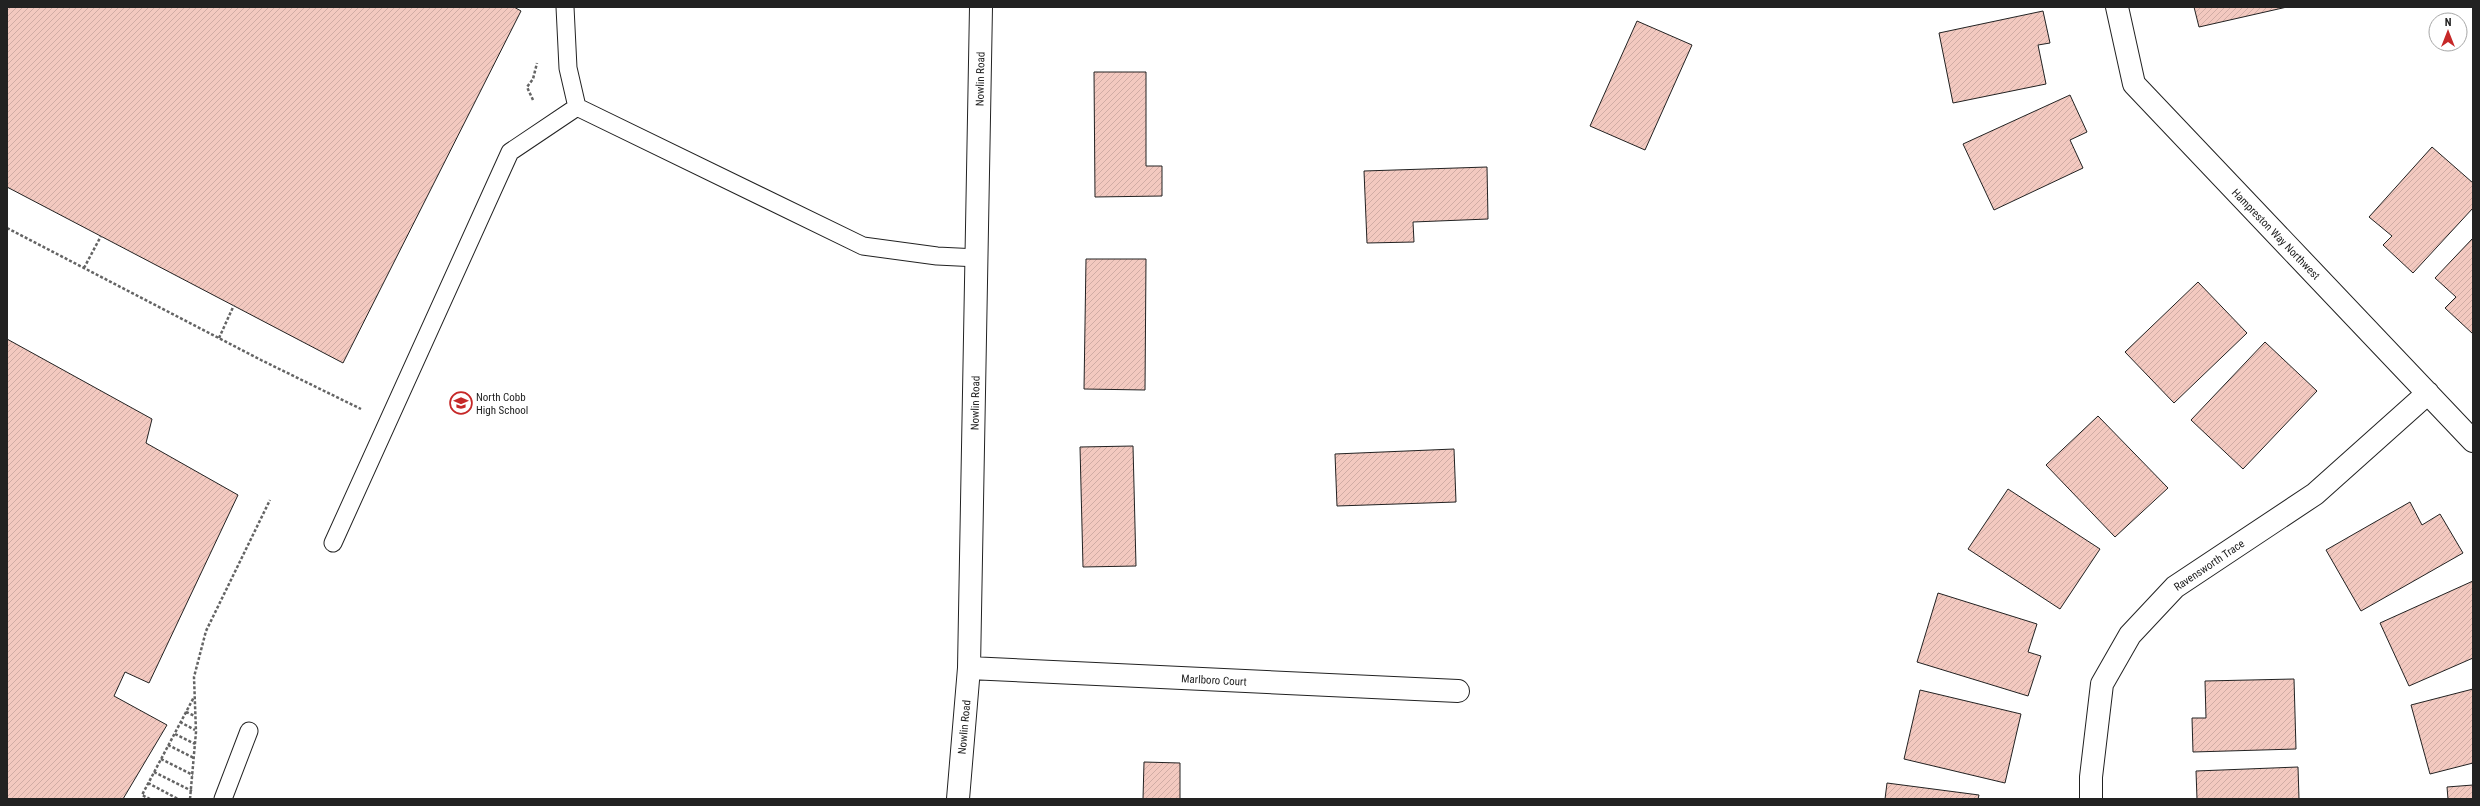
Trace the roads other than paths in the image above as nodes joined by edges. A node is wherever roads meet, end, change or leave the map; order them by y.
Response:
1 (565, 7) edge
2 (981, 7) edge
3 (2117, 7) edge
4 (577, 107) junction
5 (978, 258) junction
6 (2428, 393) junction
7 (2473, 441) edge
8 (333, 543) dead end
9 (969, 668) junction
10 (1458, 691) dead end
11 (249, 731) dead end
12 (223, 799) edge
13 (958, 799) edge
14 (2091, 799) edge

1 - 4 lane
2 - 5 street, Nowlin Road
3 - 6 street, Hampreston Way Northwest
4 - 5 lane
4 - 8 lane
5 - 9 street, Nowlin Road
6 - 7 street, Hampreston Way Northwest
6 - 14 street, Ravensworth Trace
9 - 10 street, Marlboro Court
9 - 13 street, Nowlin Road
11 - 12 lane

